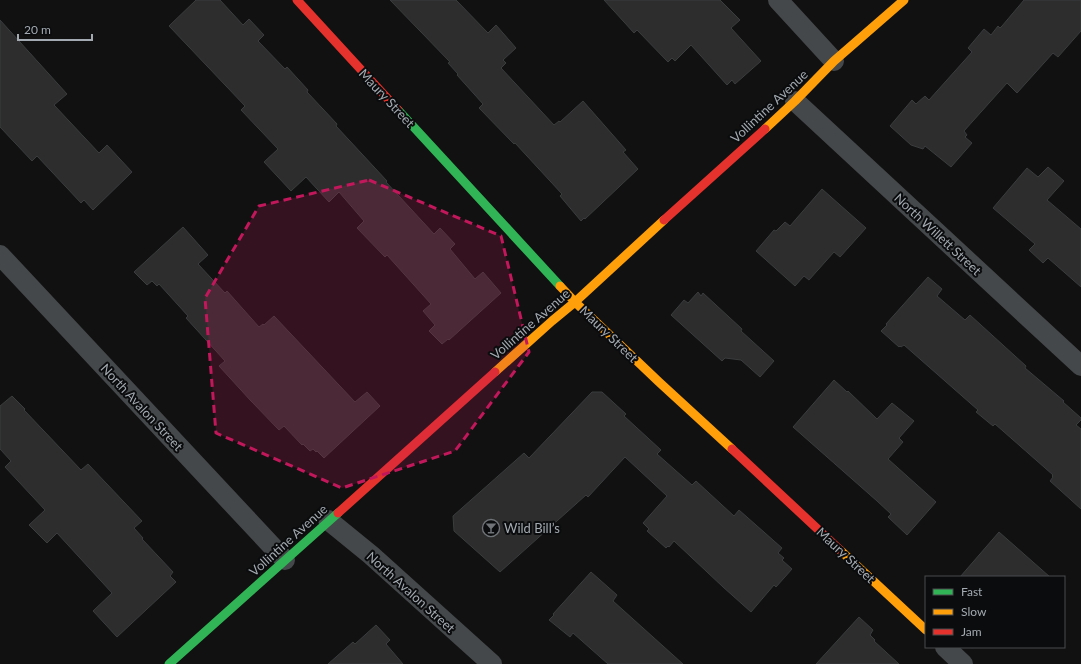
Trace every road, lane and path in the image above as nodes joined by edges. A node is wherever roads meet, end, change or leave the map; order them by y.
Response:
1 (297, 0) edge
2 (778, 0) edge
3 (904, 0) edge
4 (834, 61) junction
5 (794, 101) junction
6 (0, 255) edge
7 (576, 302) junction
8 (1081, 366) edge
9 (328, 520) junction
10 (285, 560) junction
11 (925, 629) edge
12 (946, 648) edge
13 (169, 664) edge
14 (492, 664) edge
15 (963, 664) edge

1 - 7 street, Maury Street
2 - 4 street
3 - 4 street, Vollintine Avenue
4 - 5 street, Vollintine Avenue
5 - 7 street, Vollintine Avenue
5 - 8 street, North Willett Street
6 - 10 street, North Avalon Street
7 - 9 street, Vollintine Avenue
7 - 11 street, Maury Street
9 - 10 street, Vollintine Avenue
9 - 14 street, North Avalon Street
10 - 13 street, Vollintine Avenue
12 - 15 street

